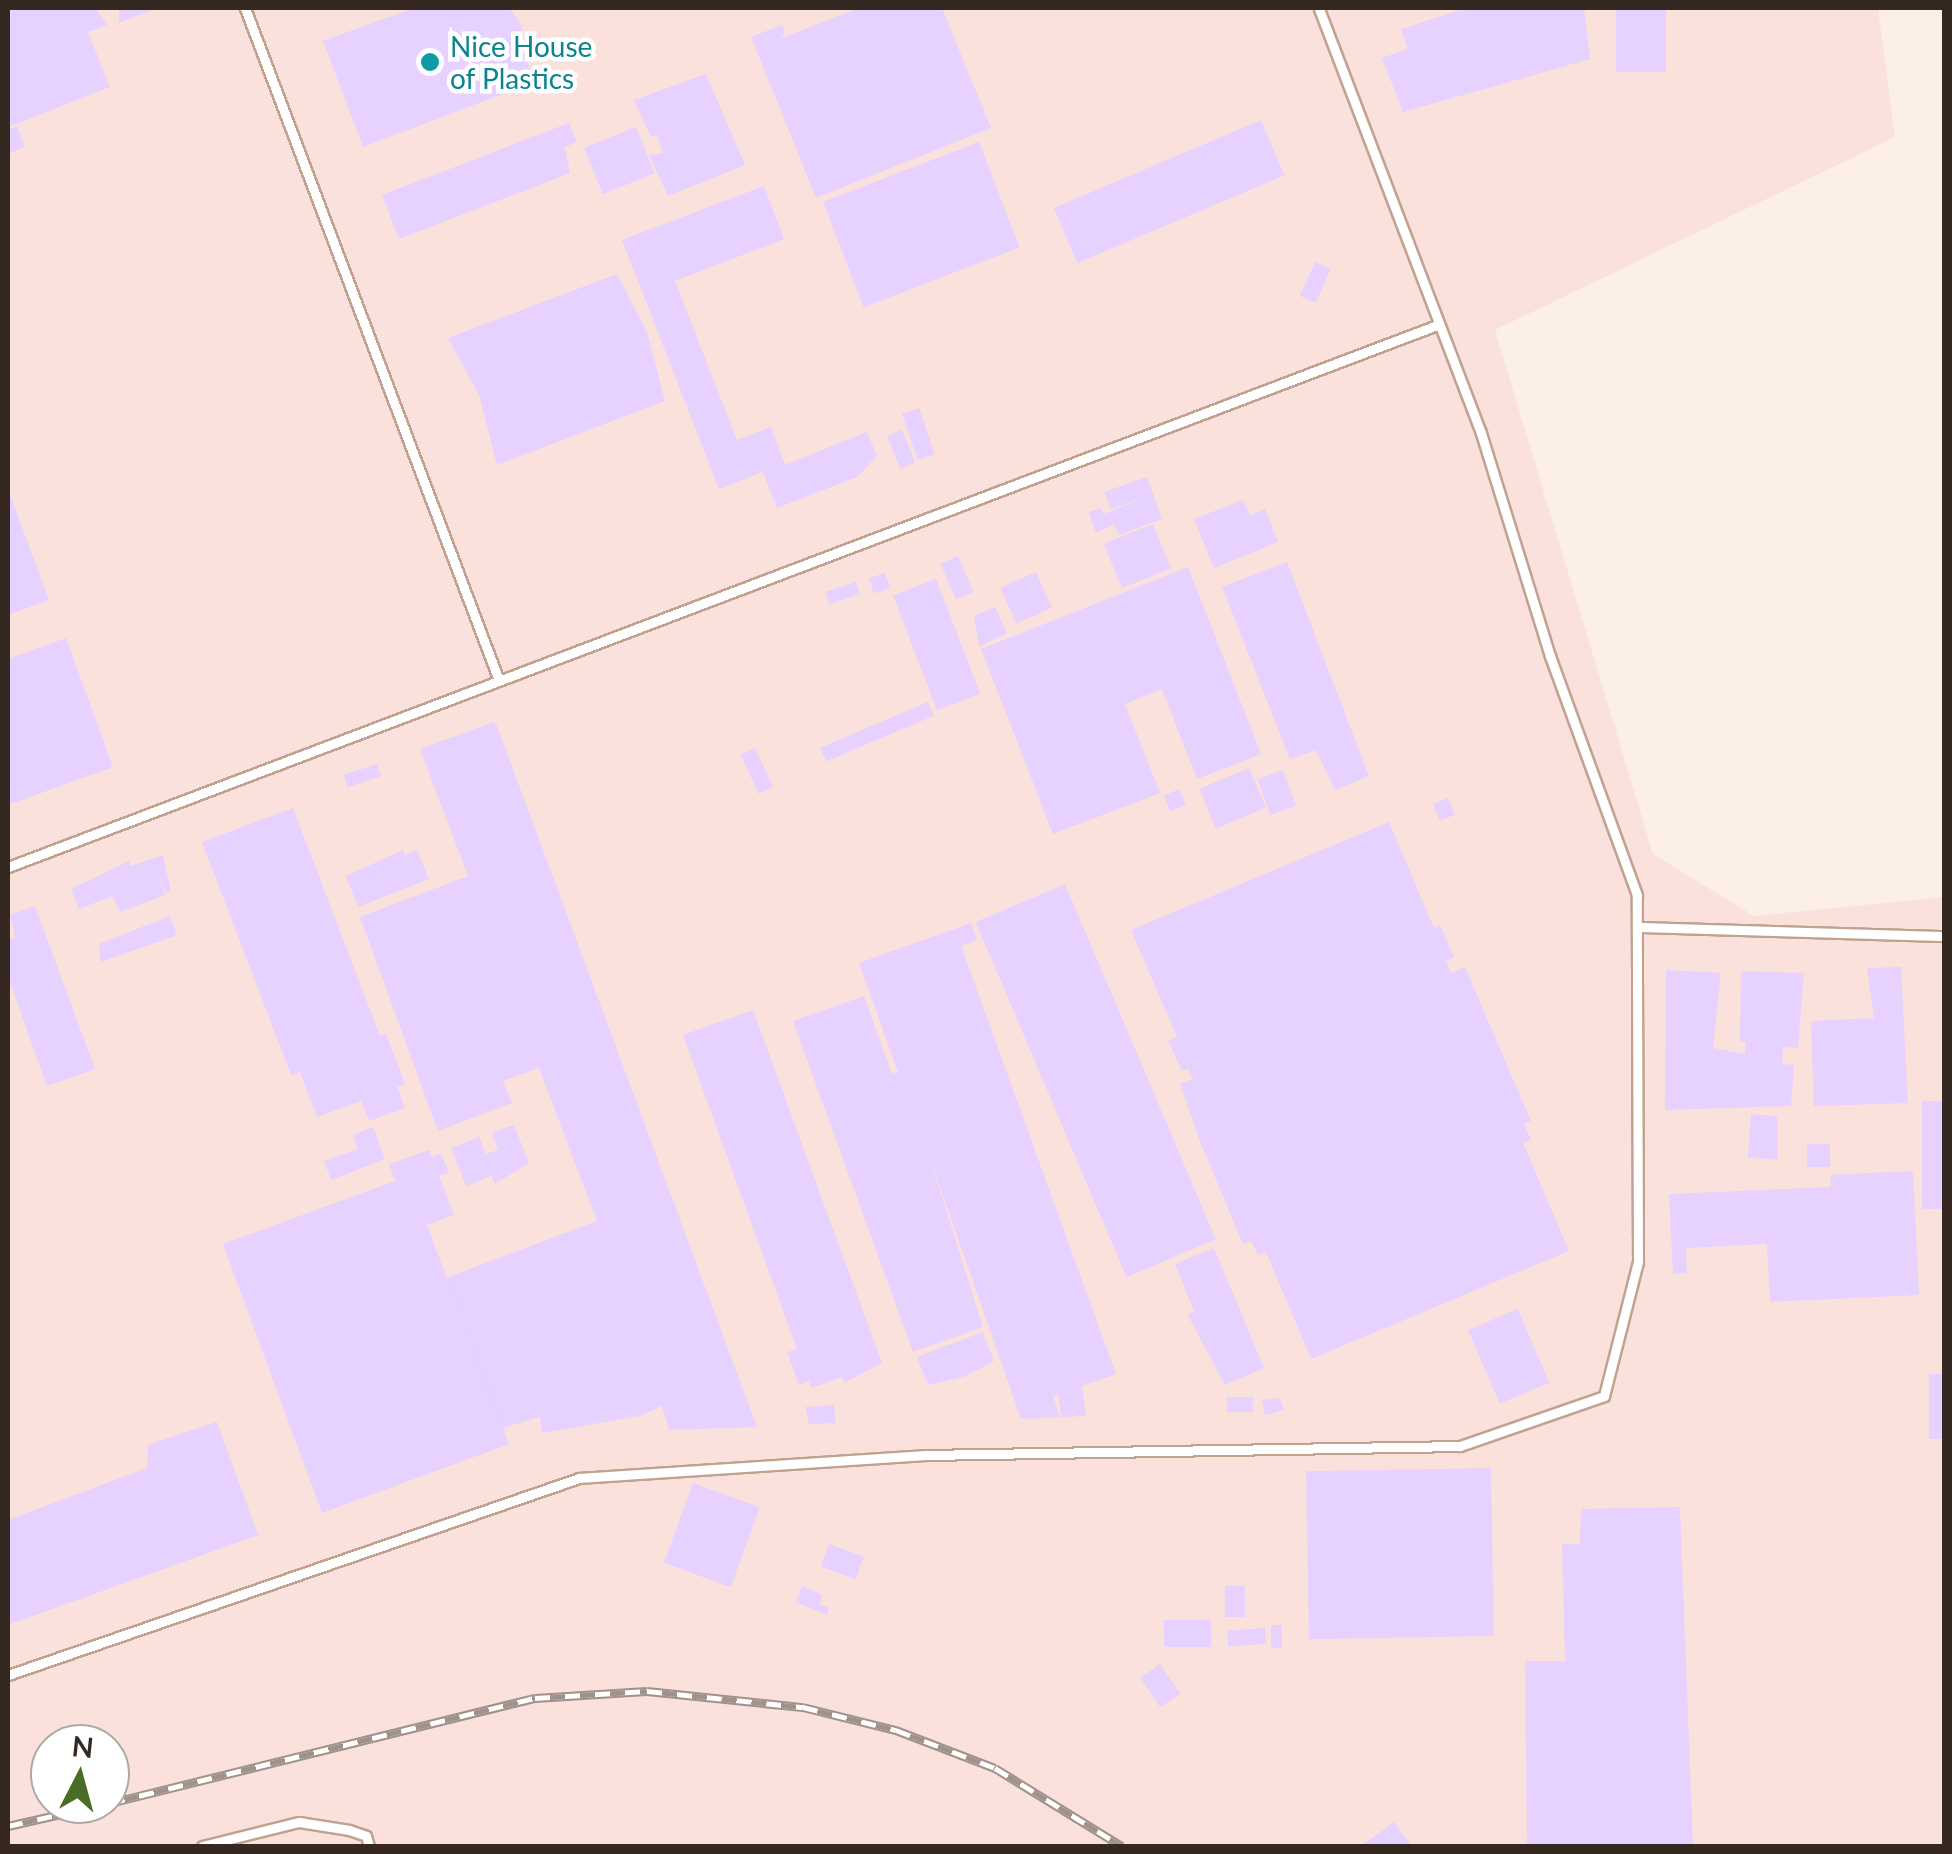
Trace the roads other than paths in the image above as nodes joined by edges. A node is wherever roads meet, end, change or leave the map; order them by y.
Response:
1 (244, 8) edge
2 (1319, 8) edge
3 (1436, 324) junction
4 (498, 678) junction
5 (8, 866) edge
6 (1638, 926) junction
7 (1944, 936) edge
8 (8, 1675) edge
9 (202, 1846) edge
10 (369, 1846) edge

1 - 4 lane
2 - 3 lane
3 - 4 lane
3 - 6 lane
4 - 5 lane
6 - 7 lane
6 - 8 lane
9 - 10 lane

